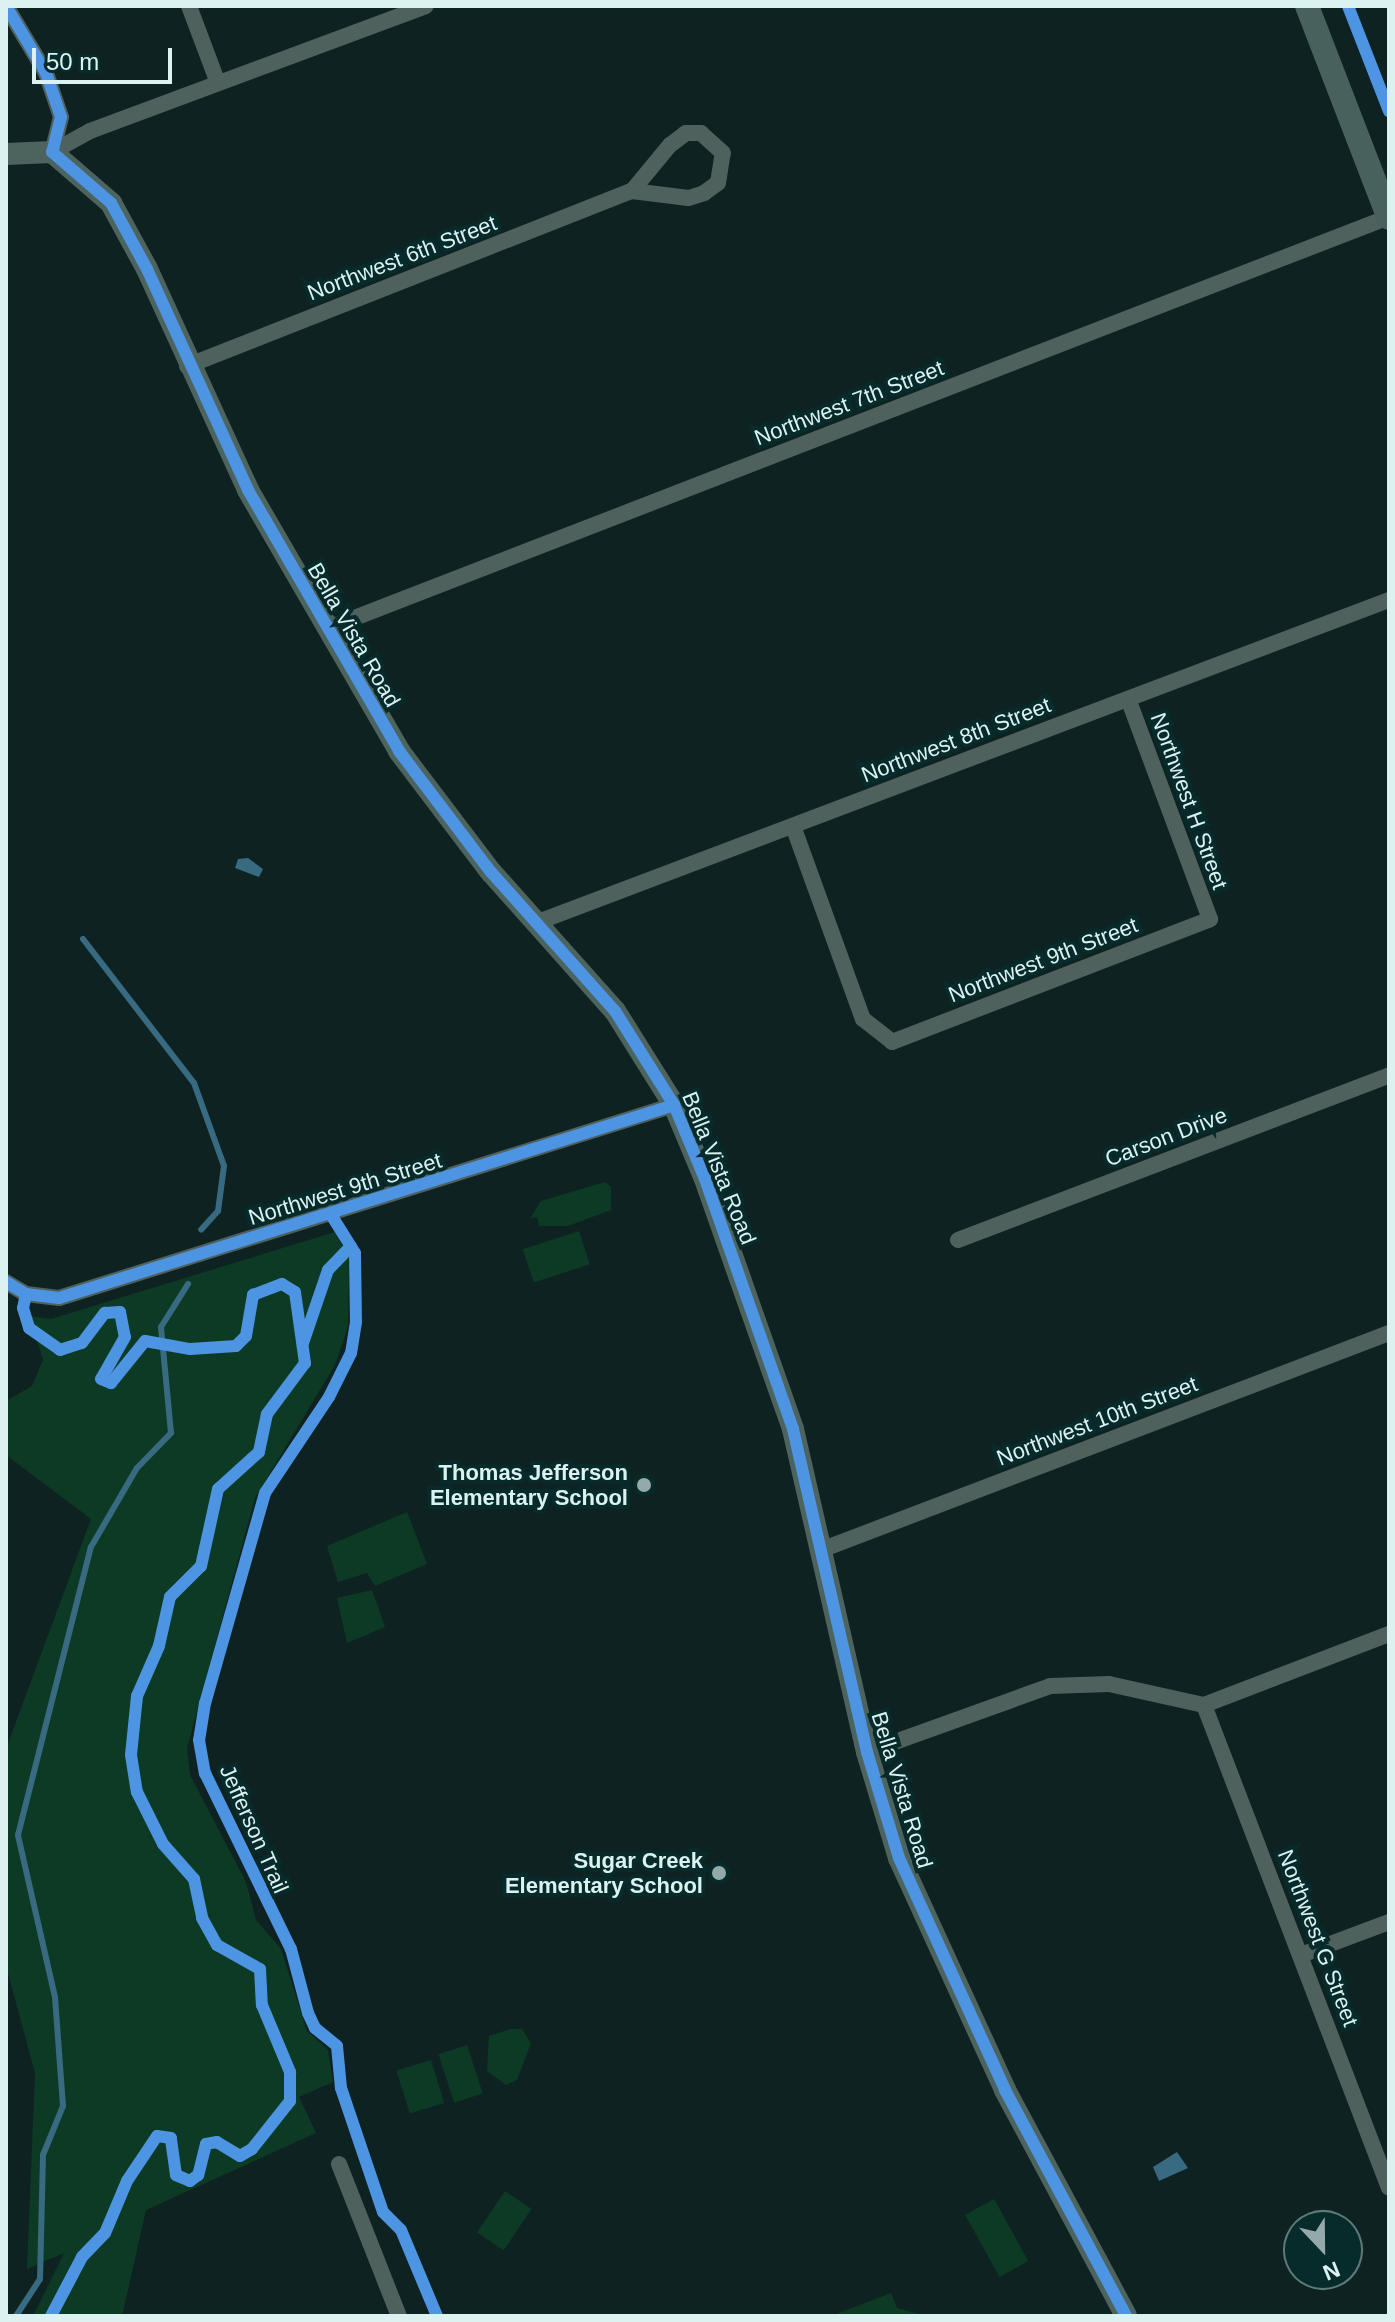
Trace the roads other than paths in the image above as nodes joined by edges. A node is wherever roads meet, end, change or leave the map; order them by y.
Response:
1 (6, 6) edge
2 (189, 6) edge
3 (426, 6) edge
4 (1307, 6) edge
5 (218, 83) junction
6 (52, 152) junction
7 (6, 154) edge
8 (632, 191) junction
9 (1389, 218) edge
10 (187, 366) junction
11 (1389, 600) edge
12 (326, 629) junction
13 (1128, 699) junction
14 (793, 826) junction
15 (1210, 919) joint
16 (538, 922) junction
17 (1389, 1075) edge
18 (674, 1105) junction
19 (958, 1240) dead end
20 (6, 1282) edge
21 (1389, 1333) edge
22 (821, 1550) junction
23 (1389, 1634) edge
24 (1204, 1705) junction
25 (867, 1752) junction
26 (1389, 1922) edge
27 (1301, 1955) junction
28 (339, 2164) dead end
29 (1389, 2188) edge
30 (399, 2316) edge
31 (1126, 2316) edge

1 - 6 street
2 - 5 street
3 - 5 street
4 - 9 main road
5 - 6 street
6 - 7 street
6 - 10 street, Bella Vista Road
8 - 8 street, Northwest 6th Street
8 - 10 street, Northwest 6th Street
9 - 12 street, Northwest 7th Street
10 - 12 street, Bella Vista Road
11 - 13 street, Northwest 8th Street
12 - 16 street, Bella Vista Road
13 - 14 street, Northwest 8th Street
13 - 15 street, Northwest H Street
14 - 15 street, Northwest 9th Street
14 - 16 street, Northwest 8th Street
16 - 18 street, Bella Vista Road
17 - 19 street, Carson Drive
18 - 20 street, Northwest 9th Street
18 - 22 street, Bella Vista Road
21 - 22 street, Northwest 10th Street
22 - 25 street, Bella Vista Road
23 - 24 street
24 - 25 street
24 - 27 street, Northwest G Street
25 - 31 street, Bella Vista Road
26 - 27 street
27 - 29 street, Northwest G Street
28 - 30 street

